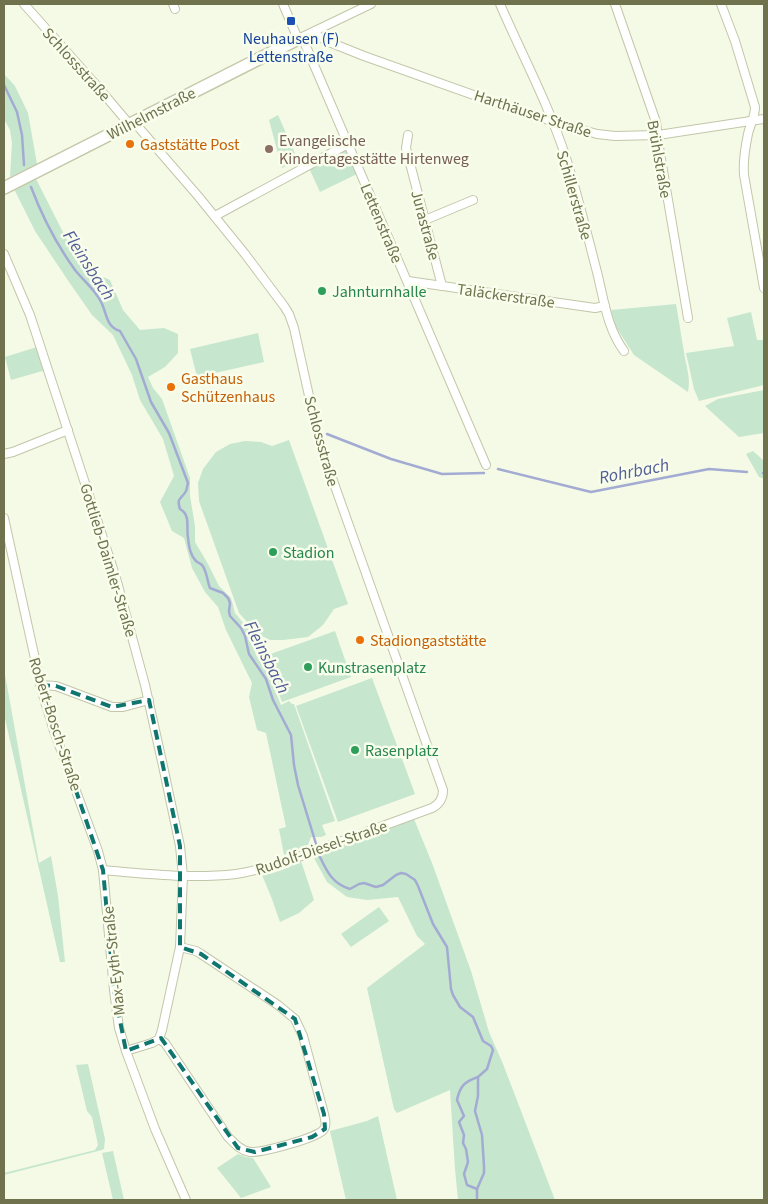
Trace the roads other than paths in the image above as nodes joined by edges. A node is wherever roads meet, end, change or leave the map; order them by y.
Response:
1 (24, 4) edge
2 (283, 4) edge
3 (371, 4) edge
4 (500, 4) edge
5 (615, 4) edge
6 (721, 4) edge
7 (315, 31) junction
8 (300, 38) junction
9 (764, 119) edge
10 (752, 121) junction
11 (553, 122) junction
12 (132, 124) junction
13 (408, 135) dead end
14 (658, 135) junction
15 (348, 144) junction
16 (4, 188) edge
17 (473, 200) dead end
18 (215, 216) junction
19 (425, 220) junction
20 (4, 254) edge
21 (408, 281) junction
22 (442, 286) junction
23 (764, 288) edge
24 (605, 306) junction
25 (688, 318) dead end
26 (624, 351) dead end
27 (68, 430) junction
28 (4, 454) edge
29 (486, 465) dead end
30 (4, 518) edge
31 (40, 685) junction
32 (149, 700) junction
33 (442, 798) joint
34 (103, 870) junction
35 (183, 876) junction
36 (180, 947) junction
37 (159, 1039) junction
38 (126, 1051) junction
39 (186, 1200) edge

1 - 12 street, Schlossstraße
2 - 8 street, Lettenstraße
3 - 7 street
4 - 11 street, Schillerstraße
5 - 14 street, Brühlstraße
6 - 10 street
7 - 8 street
7 - 11 street, Harthäuser Straße
8 - 12 street, Wilhelmstraße
8 - 15 street, Lettenstraße
9 - 10 street, Harthäuser Straße
10 - 14 street, Harthäuser Straße
10 - 23 street
11 - 14 street, Harthäuser Straße
11 - 24 street, Schillerstraße
12 - 16 street, Wilhelmstraße
12 - 18 street, Schlossstraße
13 - 19 street, Jurastraße
14 - 25 street, Brühlstraße
15 - 18 street
15 - 21 street, Lettenstraße
17 - 19 street
18 - 33 street, Schlossstraße
19 - 22 street, Jurastraße
20 - 27 street, Gottlieb-Daimler-Straße
21 - 22 street, Taläckerstraße
21 - 29 street, Lettenstraße
22 - 24 street, Taläckerstraße
24 - 26 street, Schillerstraße
27 - 28 street
27 - 32 street, Gottlieb-Daimler-Straße
30 - 31 street, Robert-Bosch-Straße
31 - 32 street
31 - 34 street, Robert-Bosch-Straße
32 - 35 street, Gottlieb-Daimler-Straße
33 - 35 street, Rudolf-Diesel-Straße
34 - 35 street, Rudolf-Diesel-Straße
34 - 38 street, Max-Eyth-Straße
35 - 36 street, Gottlieb-Daimler-Straße
36 - 37 street, Gottlieb-Daimler-Straße
36 - 37 street
37 - 38 street
38 - 39 street, Max-Eyth-Straße

